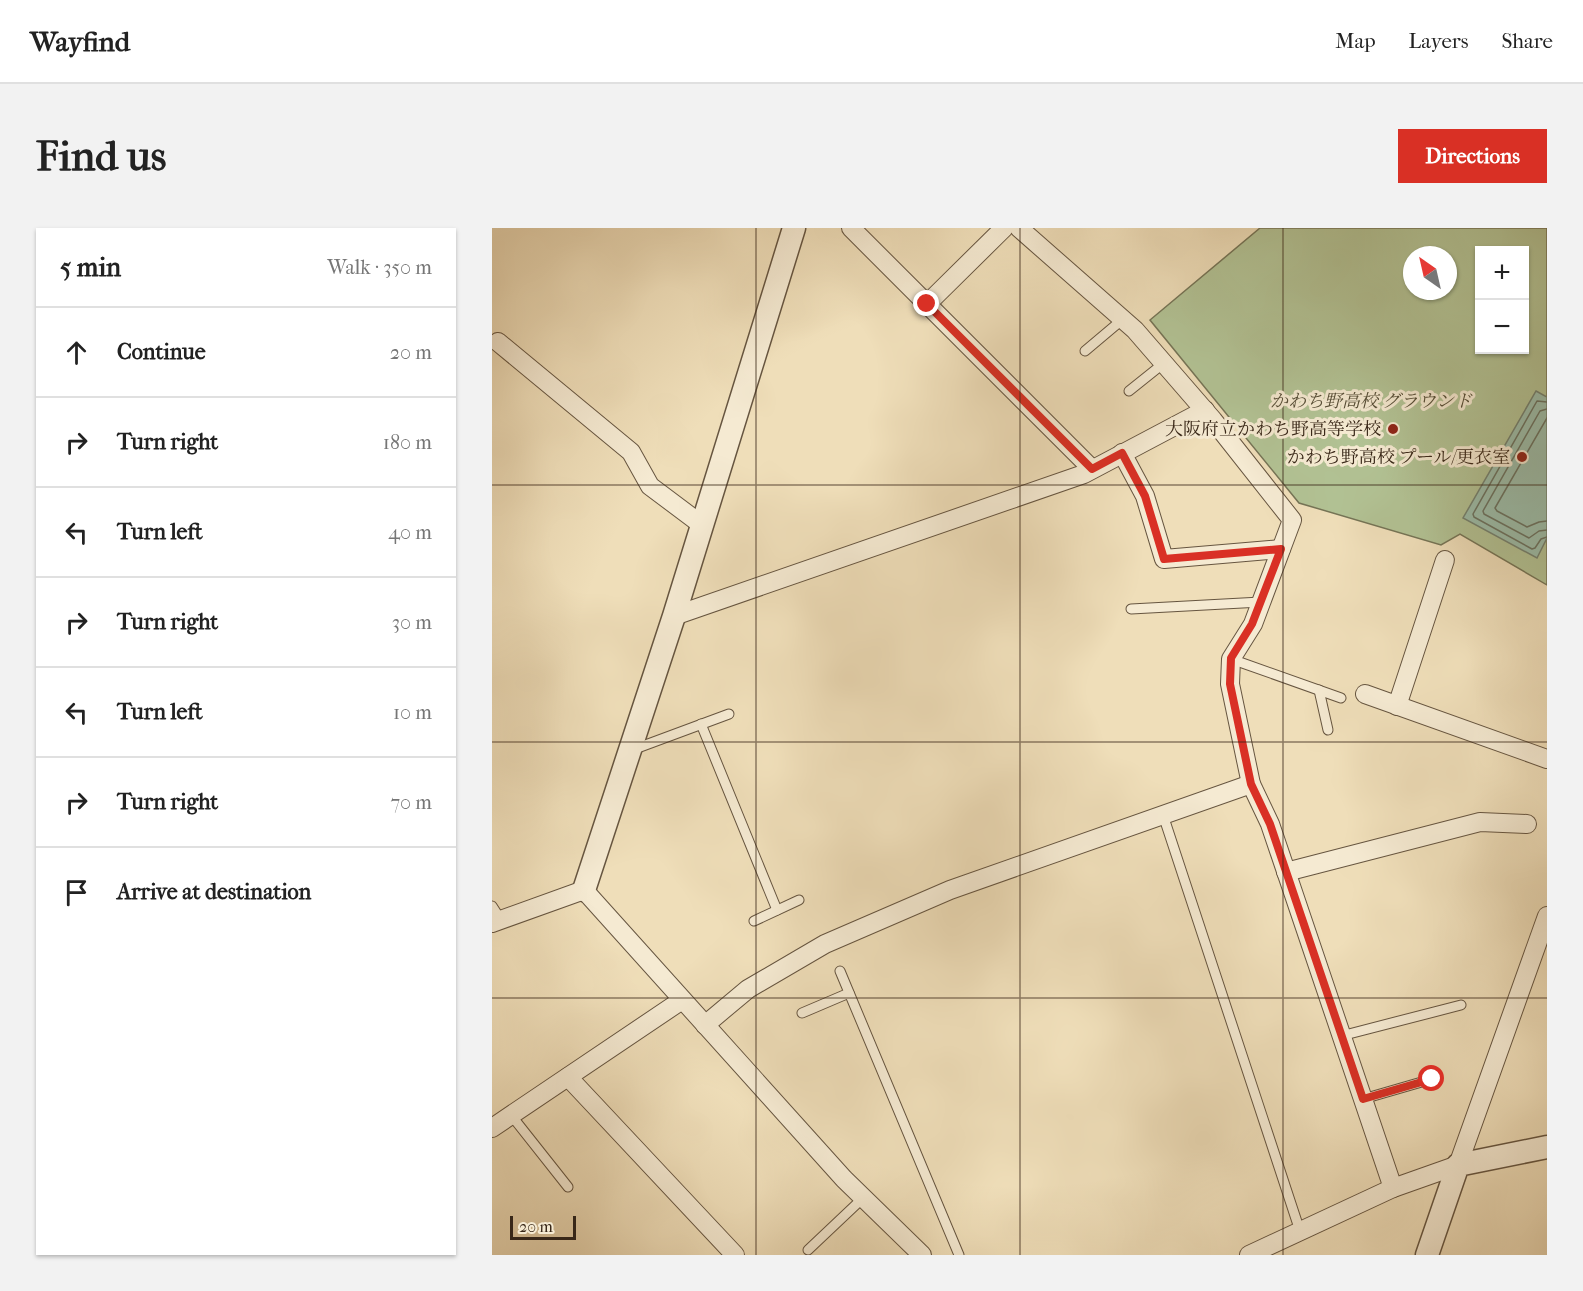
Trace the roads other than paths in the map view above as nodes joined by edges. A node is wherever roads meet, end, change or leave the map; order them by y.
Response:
1 (794, 228) edge
2 (851, 228) edge
3 (1004, 228) edge
4 (1019, 228) edge
5 (927, 304) junction
6 (1123, 319) junction
7 (498, 342) dead end
8 (1085, 351) dead end
9 (1164, 363) junction
10 (1129, 391) dead end
11 (1204, 410) junction
12 (1122, 453) junction
13 (1092, 469) junction
14 (702, 525) junction
15 (1281, 549) junction
16 (1445, 560) dead end
17 (1261, 602) junction
18 (1131, 609) dead end
19 (674, 616) junction
20 (1231, 658) junction
21 (1319, 690) junction
22 (1365, 694) dead end
23 (1341, 698) dead end
24 (1397, 706) junction
25 (729, 714) dead end
26 (701, 724) junction
27 (1328, 730) dead end
28 (629, 751) junction
29 (1547, 759) edge
30 (1251, 784) junction
31 (1163, 815) junction
32 (1527, 824) dead end
33 (1286, 872) junction
34 (584, 890) junction
35 (799, 900) dead end
36 (777, 910) junction
37 (495, 916) edge
38 (1547, 916) edge
39 (754, 921) dead end
40 (840, 971) dead end
41 (849, 993) junction
42 (682, 1000) junction
43 (1461, 1005) dead end
44 (802, 1013) dead end
45 (705, 1025) junction
46 (1341, 1035) junction
47 (568, 1077) junction
48 (1432, 1079) dead end
49 (1363, 1099) junction
50 (511, 1115) junction
51 (492, 1128) edge
52 (1547, 1147) edge
53 (1458, 1165) junction
54 (568, 1186) dead end
55 (1393, 1188) junction
56 (863, 1198) junction
57 (1300, 1231) junction
58 (808, 1250) dead end
59 (735, 1255) edge
60 (922, 1255) edge
61 (959, 1255) edge
62 (1249, 1255) edge
63 (1427, 1255) edge

1 - 14 street
2 - 5 street
3 - 5 street
4 - 6 street
5 - 13 street
6 - 8 lane
6 - 9 street
7 - 14 street
9 - 10 lane
9 - 11 street
11 - 12 street
11 - 15 street
12 - 13 street
12 - 15 street
13 - 19 street
14 - 19 street
15 - 17 street
16 - 24 street
17 - 18 lane
17 - 20 street
19 - 28 street
20 - 21 lane
20 - 30 street
21 - 23 lane
21 - 27 lane
22 - 24 street
24 - 29 street
25 - 26 lane
26 - 28 lane
26 - 36 lane
28 - 34 street
30 - 31 street
30 - 33 street
31 - 45 street
31 - 57 lane
32 - 33 street
33 - 46 street
34 - 37 street
34 - 42 street
35 - 36 lane
36 - 39 lane
38 - 53 street
40 - 41 lane
41 - 44 lane
41 - 61 lane
42 - 45 street
42 - 47 street
43 - 46 lane
45 - 56 street
46 - 49 street
47 - 50 street
47 - 59 street
48 - 49 lane
49 - 55 street
50 - 51 street
50 - 54 lane
52 - 53 street
53 - 55 street
53 - 63 street
55 - 57 street
56 - 58 lane
56 - 60 street
57 - 62 street

